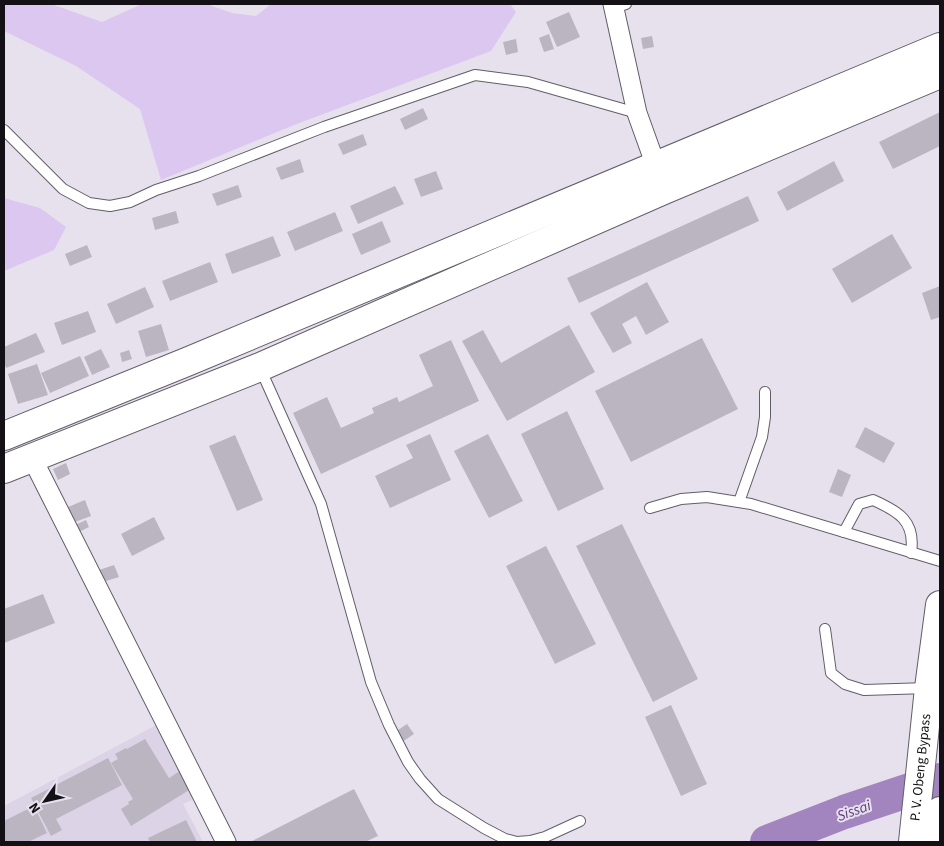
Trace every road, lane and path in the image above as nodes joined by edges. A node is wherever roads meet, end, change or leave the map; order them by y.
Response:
1 (617, 5) edge
2 (940, 47) edge
3 (940, 74) edge
4 (637, 113) junction
5 (4, 130) edge
6 (660, 178) junction
7 (260, 367) junction
8 (765, 392) dead end
9 (4, 436) edge
10 (32, 458) junction
11 (4, 469) edge
12 (739, 502) junction
13 (650, 508) dead end
14 (844, 532) junction
15 (911, 553) junction
16 (940, 562) edge
17 (940, 604) edge
18 (825, 629) dead end
19 (929, 688) junction
20 (929, 807) edge
21 (580, 821) dead end
22 (226, 842) edge
23 (913, 842) edge
24 (937, 842) edge

1 - 4 street
2 - 6 main road
3 - 6 main road
4 - 5 lane
4 - 6 street
6 - 7 main road
6 - 9 main road
7 - 10 main road
7 - 21 lane
8 - 12 lane
10 - 11 main road
10 - 22 street
12 - 13 lane
12 - 14 lane
14 - 15 lane
14 - 15 lane
15 - 16 lane
17 - 19 main road, P. V. Obeng Bypass
18 - 19 lane
19 - 20 main road, P. V. Obeng Bypass
20 - 23 main road, P. V. Obeng Bypass
20 - 24 main road, P. V. Obeng Bypass

